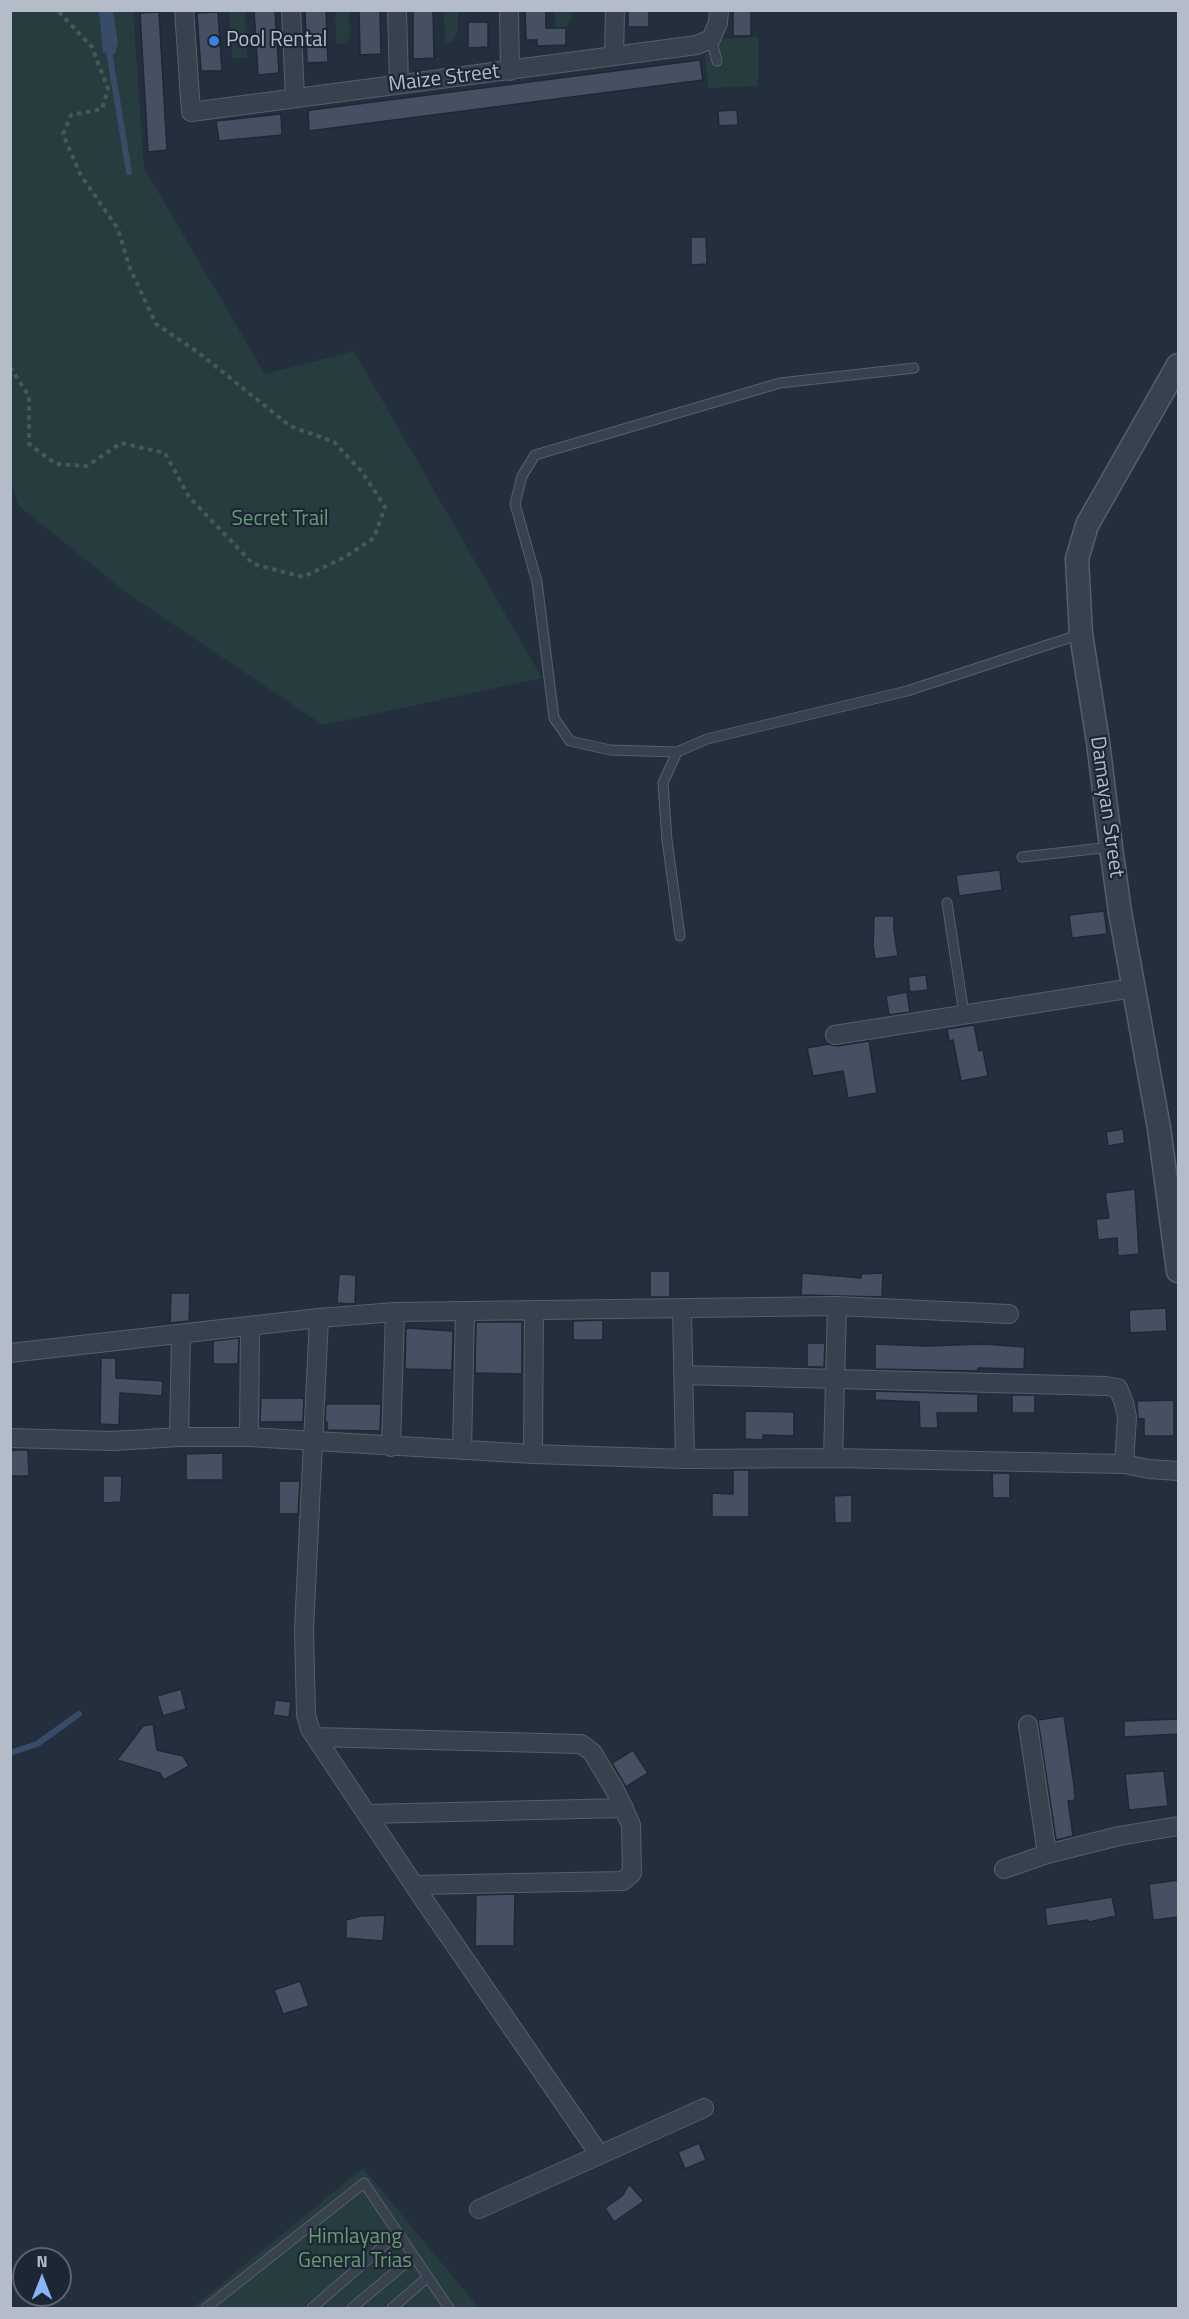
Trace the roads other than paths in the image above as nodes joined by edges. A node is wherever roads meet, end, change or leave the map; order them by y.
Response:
1 (184, 10) edge
2 (291, 10) edge
3 (397, 10) edge
4 (509, 10) edge
5 (615, 10) edge
6 (718, 10) edge
7 (704, 42) junction
8 (614, 56) junction
9 (717, 61) dead end
10 (510, 71) junction
11 (399, 84) junction
12 (295, 97) junction
13 (1179, 365) edge
14 (914, 368) dead end
15 (1081, 634) junction
16 (677, 752) junction
17 (1111, 847) junction
18 (1022, 857) dead end
19 (947, 903) dead end
20 (680, 936) dead end
21 (1133, 988) junction
22 (964, 1014) junction
23 (835, 1035) dead end
24 (1179, 1272) edge
25 (837, 1306) junction
26 (682, 1309) junction
27 (534, 1310) junction
28 (465, 1311) junction
29 (394, 1312) junction
30 (1009, 1314) dead end
31 (319, 1317) junction
32 (250, 1326) junction
33 (181, 1334) junction
34 (10, 1353) edge
35 (683, 1375) junction
36 (836, 1377) junction
37 (179, 1437) junction
38 (249, 1437) junction
39 (10, 1438) edge
40 (312, 1441) junction
41 (391, 1447) junction
42 (462, 1450) junction
43 (533, 1454) junction
44 (833, 1458) junction
45 (684, 1459) junction
46 (1124, 1464) junction
47 (1179, 1471) edge
48 (1028, 1725) dead end
49 (316, 1737) junction
50 (624, 1808) junction
51 (367, 1814) junction
52 (1179, 1826) edge
53 (1047, 1854) junction
54 (1004, 1869) dead end
55 (414, 1885) junction
56 (704, 2108) dead end
57 (599, 2154) junction
58 (478, 2209) dead end
59 (397, 2234) junction
60 (412, 2257) junction
61 (428, 2277) junction
62 (206, 2308) edge
63 (312, 2308) edge
64 (352, 2308) edge
65 (392, 2308) edge
66 (449, 2308) edge

1 - 12 street, Maize Street
2 - 12 street
3 - 11 street
4 - 10 street
5 - 8 street
6 - 7 street
7 - 8 street, Maize Street
7 - 9 lane
8 - 10 street, Maize Street
10 - 11 street, Maize Street
11 - 12 street, Maize Street
13 - 15 street, Damayan Street
14 - 16 lane
15 - 16 lane
15 - 17 street, Damayan Street
16 - 20 lane
17 - 18 lane
17 - 21 street, Damayan Street
19 - 22 lane
21 - 22 street
21 - 24 street, Damayan Street
22 - 23 street
25 - 26 street
25 - 30 street
25 - 36 street
26 - 27 street
26 - 35 street
27 - 28 street
27 - 43 street
28 - 29 street
28 - 42 street
29 - 31 street
29 - 41 street
31 - 32 street
31 - 40 street
32 - 33 street
32 - 38 street
33 - 34 street
33 - 37 street
35 - 36 street
35 - 45 street
36 - 44 street
36 - 46 street
37 - 38 street
37 - 39 street
38 - 40 street
40 - 41 street
40 - 49 street
41 - 42 street
42 - 43 street
43 - 45 street
44 - 45 street
44 - 46 street
46 - 47 street
48 - 53 street
49 - 50 street
49 - 51 street
50 - 51 street
50 - 55 street
51 - 55 street
52 - 53 street
53 - 54 street
55 - 57 street
56 - 57 street
57 - 58 street
59 - 60 lane
59 - 62 lane
59 - 63 lane
60 - 61 lane
60 - 64 lane
61 - 65 lane
61 - 66 lane

